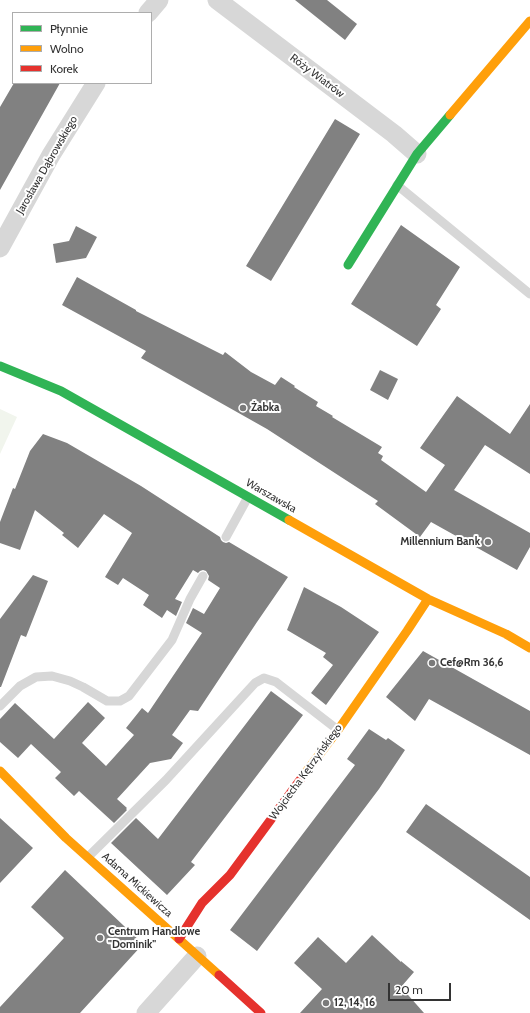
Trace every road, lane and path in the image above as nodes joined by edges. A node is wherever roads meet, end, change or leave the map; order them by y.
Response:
1 (159, 0) edge
2 (217, 0) edge
3 (149, 12) edge
4 (530, 21) edge
5 (95, 84) edge
6 (417, 154) junction
7 (397, 185) junction
8 (0, 248) edge
9 (348, 265) dead end
10 (530, 294) edge
11 (0, 366) edge
12 (248, 497) junction
13 (226, 537) dead end
14 (202, 576) dead end
15 (428, 599) junction
16 (530, 648) edge
17 (0, 706) edge
18 (338, 730) junction
19 (0, 771) edge
20 (88, 857) junction
21 (179, 939) junction
22 (197, 956) junction
23 (146, 1013) edge
24 (262, 1013) edge

1 - 3 street
2 - 6 street, Róży Wiatrów
4 - 6 street
5 - 8 street, Jarosława Dąbrowskiego
6 - 7 street
7 - 9 street
7 - 10 lane
11 - 12 street, Warszawska
12 - 13 lane
12 - 15 street, Warszawska
14 - 17 lane
15 - 16 street, Warszawska
15 - 18 street, Wojciecha Kętrzyńskiego
18 - 20 lane
18 - 21 street, Wojciecha Kętrzyńskiego
19 - 20 street, Adama Mickiewicza
20 - 21 street, Adama Mickiewicza
21 - 22 street, Adama Mickiewicza
22 - 23 street
22 - 24 street, Adama Mickiewicza

